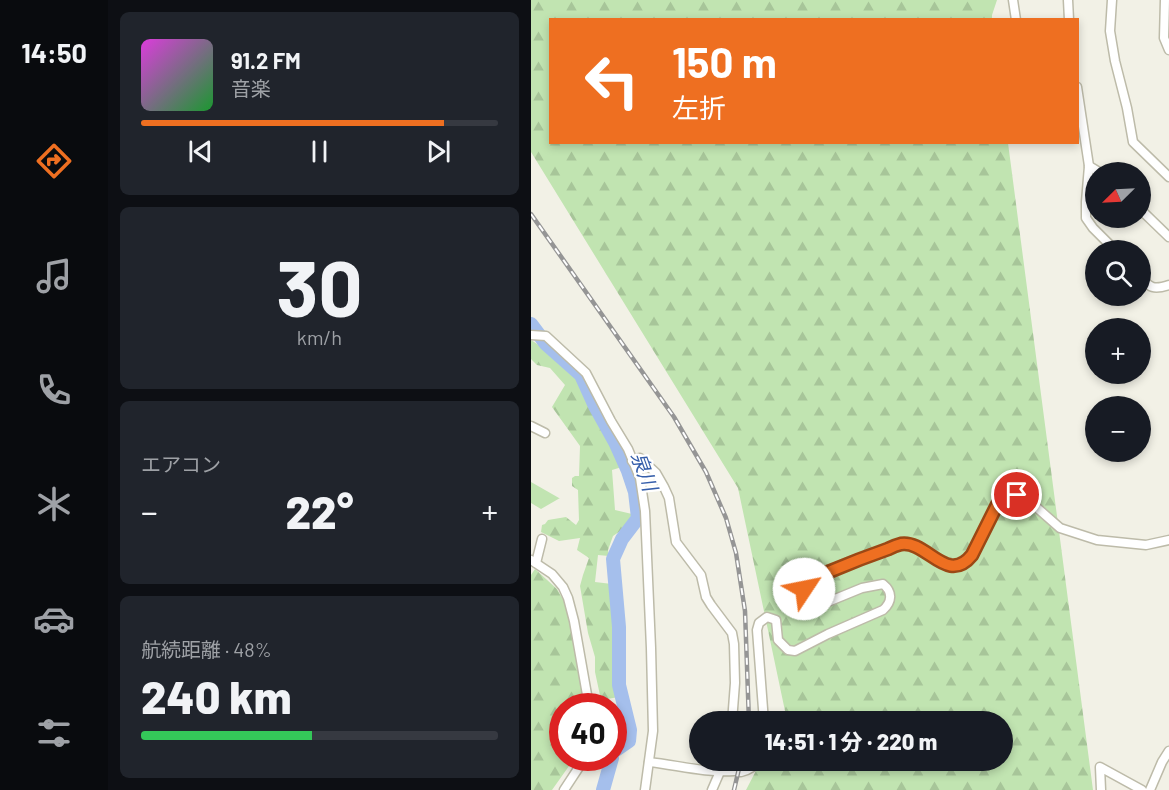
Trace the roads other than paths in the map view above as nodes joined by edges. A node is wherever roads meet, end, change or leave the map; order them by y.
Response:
1 (1013, 0) edge
2 (1068, 0) edge
3 (1112, 0) edge
4 (1165, 0) edge
5 (1016, 18) edge
6 (1069, 18) edge
7 (1169, 50) edge
8 (1079, 100) edge
9 (1088, 162) edge
10 (1169, 177) edge
11 (1151, 220) edge
12 (1093, 228) edge
13 (1169, 237) edge
14 (1105, 240) edge
15 (1169, 285) edge
16 (1151, 287) edge
17 (531, 335) edge
18 (531, 426) edge
19 (545, 433) dead end
20 (632, 460) junction
21 (542, 539) dead end
22 (1169, 540) edge
23 (533, 561) edge
24 (587, 693) edge
25 (733, 711) edge
26 (763, 711) edge
27 (1169, 750) edge
28 (649, 762) junction
29 (576, 771) edge
30 (747, 771) edge
31 (721, 772) junction
32 (564, 790) edge
33 (645, 790) edge
34 (713, 790) edge
35 (1101, 790) edge
36 (1142, 790) edge
37 (1150, 790) edge

1 - 5 street
2 - 6 street
3 - 10 street
4 - 7 street
8 - 9 street
11 - 13 street
12 - 14 street
15 - 16 street
17 - 20 street
18 - 19 street
20 - 25 street
20 - 28 street
21 - 23 street
22 - 26 street
23 - 24 street
27 - 37 street
28 - 31 street
28 - 33 street
29 - 32 street
30 - 31 street
31 - 34 street
35 - 36 street

